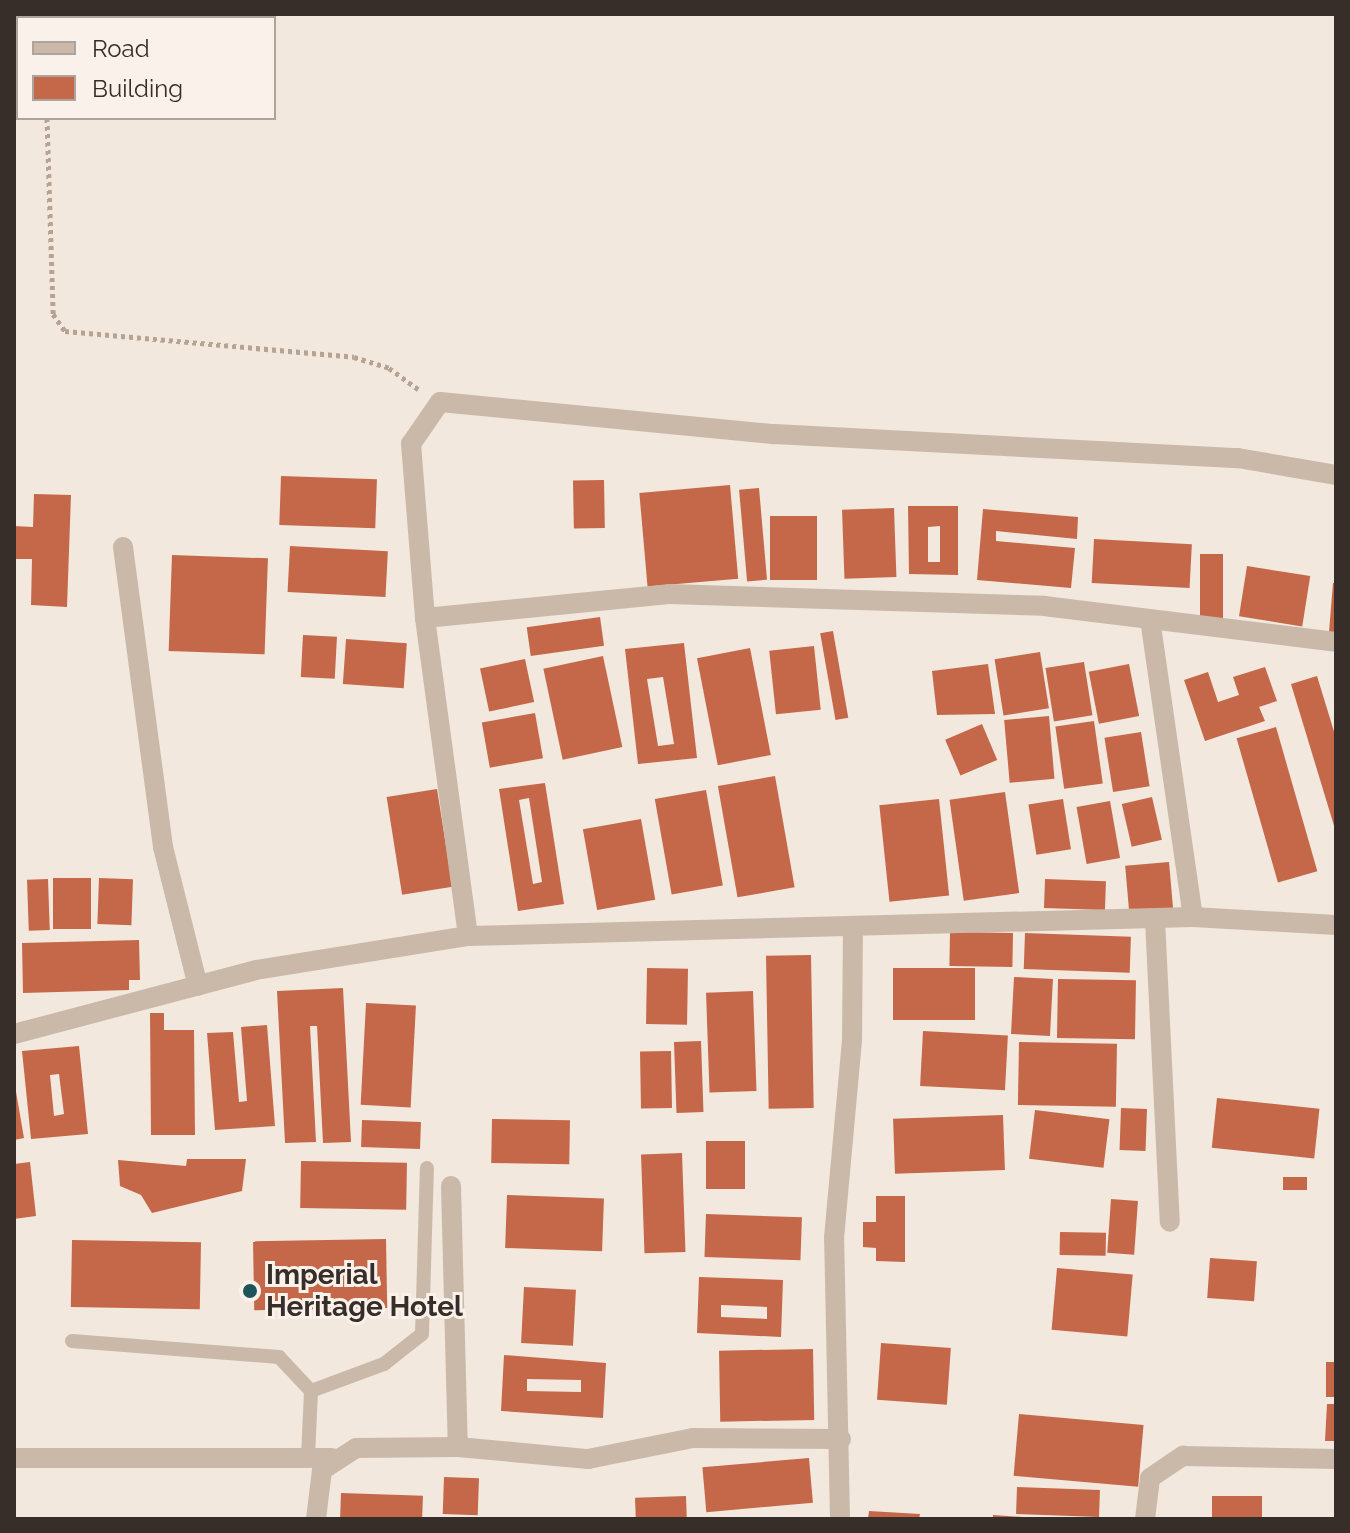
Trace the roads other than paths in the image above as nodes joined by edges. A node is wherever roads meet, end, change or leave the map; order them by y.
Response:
1 (1336, 475) edge
2 (123, 547) dead end
3 (425, 618) junction
4 (1150, 619) junction
5 (1336, 642) edge
6 (1193, 917) junction
7 (1155, 920) junction
8 (1336, 925) edge
9 (853, 927) junction
10 (468, 936) junction
11 (198, 986) junction
12 (14, 1034) edge
13 (427, 1168) dead end
14 (451, 1186) dead end
15 (1170, 1222) dead end
16 (72, 1341) dead end
17 (311, 1391) junction
18 (841, 1439) junction
19 (458, 1447) junction
20 (308, 1457) junction
21 (14, 1458) edge
22 (332, 1458) junction
23 (1336, 1459) edge
24 (316, 1519) edge
25 (840, 1519) edge
26 (1145, 1519) edge

1 - 3 street
2 - 11 street
3 - 4 street
3 - 10 street
4 - 5 street
4 - 6 street
6 - 7 street
6 - 8 street
7 - 9 street
7 - 15 street
9 - 10 street
9 - 18 street
10 - 11 street
11 - 12 street
13 - 17 lane
14 - 19 street
16 - 17 lane
17 - 20 lane
18 - 19 street
18 - 25 street
19 - 22 street
20 - 21 street
20 - 22 street
22 - 24 street
23 - 26 street

